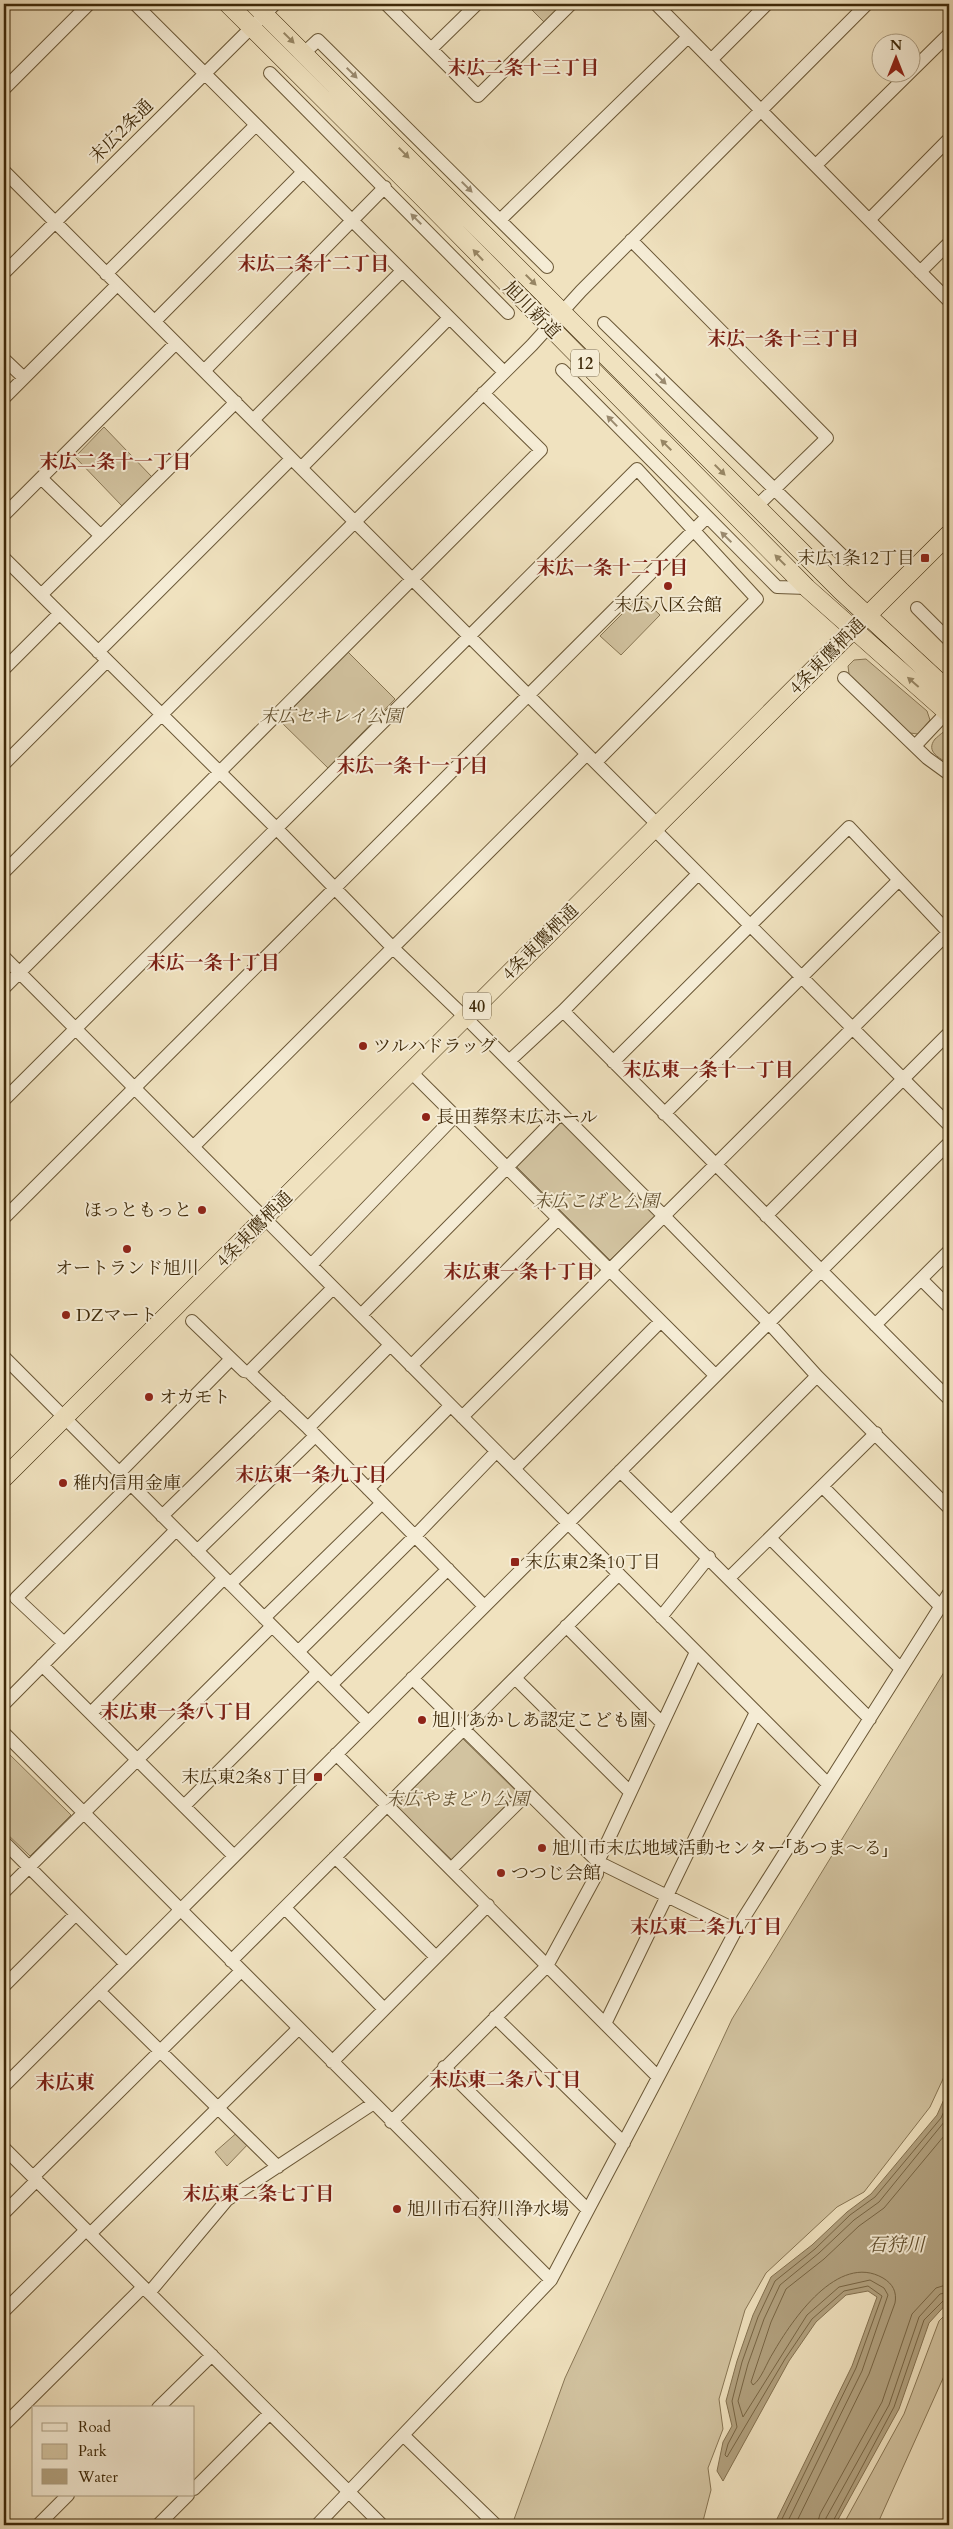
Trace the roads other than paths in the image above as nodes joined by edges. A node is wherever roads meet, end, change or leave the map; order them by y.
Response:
1 (89, 4) edge
2 (135, 4) edge
3 (228, 4) edge
4 (386, 4) edge
5 (477, 4) edge
6 (571, 4) edge
7 (767, 4) edge
8 (867, 4) edge
9 (662, 6) edge
10 (265, 7) edge
11 (251, 28) junction
12 (949, 34) edge
13 (688, 36) junction
14 (431, 49) junction
15 (304, 53) junction
16 (711, 60) junction
17 (270, 73) dead end
18 (204, 74) junction
19 (4, 89) edge
20 (317, 93) junction
21 (302, 106) junction
22 (761, 109) junction
23 (256, 125) junction
24 (949, 139) edge
25 (816, 166) junction
26 (303, 172) junction
27 (5, 174) edge
28 (384, 187) junction
29 (868, 220) junction
30 (353, 221) junction
31 (54, 222) junction
32 (504, 223) junction
33 (631, 240) junction
34 (492, 241) junction
35 (949, 243) edge
36 (547, 267) dead end
37 (402, 271) junction
38 (920, 272) junction
39 (4, 273) edge
40 (106, 274) junction
41 (501, 280) junction
42 (117, 285) junction
43 (487, 292) junction
44 (949, 301) edge
45 (563, 312) junction
46 (508, 313) dead end
47 (449, 318) junction
48 (155, 321) junction
49 (604, 323) dead end
50 (548, 327) junction
51 (176, 343) junction
52 (626, 344) junction
53 (4, 359) edge
54 (610, 359) junction
55 (562, 370) dead end
56 (204, 371) junction
57 (504, 372) junction
58 (24, 378) junction
59 (484, 393) junction
60 (4, 398) edge
61 (236, 402) junction
62 (254, 420) junction
63 (291, 459) junction
64 (301, 468) junction
65 (41, 478) junction
66 (774, 490) junction
67 (757, 506) junction
68 (4, 515) edge
69 (706, 518) junction
70 (355, 521) junction
71 (693, 530) junction
72 (949, 534) edge
73 (100, 536) junction
74 (846, 559) dead end
75 (5, 564) edge
76 (412, 580) junction
77 (807, 588) junction
78 (41, 595) junction
79 (917, 608) dead end
80 (59, 614) junction
81 (867, 616) junction
82 (853, 630) junction
83 (469, 637) junction
84 (949, 640) edge
85 (102, 657) junction
86 (4, 669) edge
87 (844, 678) dead end
88 (949, 691) edge
89 (529, 695) junction
90 (948, 713) edge
91 (160, 715) junction
92 (915, 746) junction
93 (591, 758) junction
94 (4, 764) edge
95 (218, 772) junction
96 (949, 774) edge
97 (656, 827) junction
98 (277, 829) junction
99 (4, 872) edge
100 (698, 874) junction
101 (898, 881) junction
102 (334, 889) junction
103 (749, 926) junction
104 (949, 932) edge
105 (392, 948) junction
106 (4, 957) edge
107 (19, 972) junction
108 (800, 977) junction
109 (4, 988) edge
110 (562, 1011) junction
111 (465, 1017) junction
112 (851, 1029) junction
113 (76, 1030) junction
114 (949, 1033) edge
115 (509, 1061) junction
116 (614, 1062) junction
117 (411, 1072) junction
118 (903, 1080) junction
119 (134, 1088) junction
120 (4, 1100) edge
121 (561, 1113) junction
122 (664, 1114) junction
123 (456, 1115) junction
124 (949, 1126) edge
125 (949, 1143) edge
126 (193, 1147) junction
127 (716, 1165) junction
128 (507, 1168) junction
129 (663, 1215) junction
130 (766, 1216) junction
131 (4, 1218) edge
132 (264, 1219) junction
133 (558, 1219) junction
134 (949, 1251) edge
135 (310, 1265) junction
136 (610, 1270) junction
137 (821, 1271) junction
138 (921, 1279) junction
139 (333, 1288) junction
140 (949, 1307) edge
141 (360, 1315) junction
142 (192, 1321) dead end
143 (660, 1322) junction
144 (768, 1322) junction
145 (875, 1325) junction
146 (390, 1345) junction
147 (4, 1357) edge
148 (231, 1359) junction
149 (411, 1366) junction
150 (249, 1372) junction
151 (715, 1375) junction
152 (817, 1376) junction
153 (949, 1399) edge
154 (280, 1401) junction
155 (450, 1406) junction
156 (462, 1417) junction
157 (65, 1418) junction
158 (312, 1432) junction
159 (876, 1433) junction
160 (496, 1452) junction
161 (514, 1469) junction
162 (348, 1470) junction
163 (620, 1472) junction
164 (119, 1473) junction
165 (4, 1478) edge
166 (131, 1484) junction
167 (822, 1486) junction
168 (368, 1489) junction
169 (382, 1503) junction
170 (949, 1508) edge
171 (162, 1516) junction
172 (672, 1521) junction
173 (567, 1524) junction
174 (176, 1530) junction
175 (415, 1536) junction
176 (770, 1538) junction
177 (197, 1551) junction
178 (708, 1557) junction
179 (448, 1569) junction
180 (619, 1574) junction
181 (729, 1578) junction
182 (227, 1581) junction
183 (949, 1593) edge
184 (484, 1606) junction
185 (941, 1607) junction
186 (662, 1617) junction
187 (268, 1622) junction
188 (566, 1626) junction
189 (64, 1643) junction
190 (298, 1652) junction
191 (696, 1652) junction
192 (42, 1665) junction
193 (901, 1669) junction
194 (318, 1672) junction
195 (412, 1678) junction
196 (515, 1678) junction
197 (331, 1685) junction
198 (4, 1704) edge
199 (756, 1712) junction
200 (91, 1713) junction
201 (870, 1719) junction
202 (368, 1722) junction
203 (662, 1724) junction
204 (464, 1729) junction
205 (4, 1733) edge
206 (336, 1754) junction
207 (136, 1759) junction
208 (828, 1784) junction
209 (630, 1792) junction
210 (528, 1793) junction
211 (386, 1804) junction
212 (184, 1806) junction
213 (83, 1813) junction
214 (4, 1842) edge
215 (234, 1856) junction
216 (335, 1857) junction
217 (598, 1862) junction
218 (29, 1867) junction
219 (451, 1869) junction
220 (4, 1892) edge
221 (667, 1896) junction
222 (488, 1906) junction
223 (285, 1908) junction
224 (180, 1910) junction
225 (76, 1914) junction
226 (736, 1930) junction
227 (436, 1957) junction
228 (231, 1961) junction
229 (126, 1964) junction
230 (546, 1966) junction
231 (241, 1971) junction
232 (4, 1986) edge
233 (99, 1991) junction
234 (384, 2009) junction
235 (495, 2017) junction
236 (605, 2024) junction
237 (298, 2029) junction
238 (160, 2052) junction
239 (332, 2062) junction
240 (444, 2067) junction
241 (658, 2077) junction
242 (4, 2086) edge
243 (374, 2103) junction
244 (217, 2107) junction
245 (391, 2122) junction
246 (624, 2143) junction
247 (4, 2148) edge
248 (278, 2167) junction
249 (35, 2178) junction
250 (588, 2210) junction
251 (4, 2213) edge
252 (88, 2232) junction
253 (551, 2280) junction
254 (146, 2290) junction
255 (4, 2311) edge
256 (212, 2355) junction
257 (160, 2406) edge
258 (270, 2414) junction
259 (4, 2425) edge
260 (404, 2435) junction
261 (195, 2489) edge
262 (349, 2493) junction
263 (67, 2496) edge
264 (187, 2496) edge
265 (38, 2525) edge
266 (158, 2525) edge
267 (317, 2525) edge
268 (382, 2525) edge
269 (496, 2525) edge

1 - 19 street
2 - 18 street
3 - 11 highway, 旭川新道 / 12
4 - 14 street
5 - 14 street
6 - 14 street
7 - 16 street
8 - 22 street
9 - 13 street
10 - 11 street, 末広2条通
10 -> 15 highway, 旭川新道 / 12
11 - 18 street, 末広2条通
11 - 20 highway, 旭川新道 / 12
12 - 25 street
13 - 16 street
13 - 32 street
15 -> 32 street
15 -> 34 highway, 旭川新道 / 12
16 - 22 street
17 - 21 street
18 - 23 street
18 - 31 street, 末広2条通
20 - 21 street
41 -> 20 highway, 旭川新道 / 12
21 - 28 street
22 - 25 street
22 - 33 street
23 - 26 street
23 - 40 street
24 - 29 street
25 - 29 street
26 - 30 street
26 - 48 street
27 - 31 street
28 - 30 street
43 -> 28 street
29 - 38 street
30 - 37 street
30 - 56 street
31 - 39 street, 末広2条通
31 - 40 street
32 - 34 street
32 - 36 street
33 - 45 street
33 - 66 street
34 -> 45 highway, 旭川新道 / 12
35 - 38 street
37 - 47 street
37 - 62 street
38 - 44 street
40 - 42 street
41 - 43 street
41 - 50 highway, 旭川新道 / 12
42 - 48 street
42 - 58 street
43 - 46 street
45 - 50 street
45 - 54 highway, 旭川新道 / 12
47 - 57 street
47 - 64 street
48 - 51 street
49 - 52 street
50 - 57 street
77 -> 50 highway, 旭川新道 / 12
51 - 56 street
51 - 65 street
52 - 54 street
52 -> 66 street
53 - 58 street
54 -> 67 highway, 旭川新道 / 12
69 -> 55 street
56 - 61 street
57 - 59 street
58 - 60 street
59 - 70 street
59 - 76 street
61 - 62 street
61 - 73 street
62 - 63 street
63 - 64 street
63 - 85 street
64 - 70 street
65 - 68 street
65 - 73 street
66 - 67 street
66 - 74 street
67 - 81 highway, 旭川新道 / 12
69 - 71 street
77 -> 69 street
70 - 76 street
70 - 91 street
71 - 83 street
71 - 89 street
71 - 93 street
72 - 81 highway, 4条東鷹栖通 / 40
73 - 78 street
75 - 78 street
76 - 83 street
76 - 95 street
77 - 82 highway, 旭川新道 / 12
78 - 80 street
79 - 84 street
80 - 85 street
80 - 86 street
81 - 82 highway, 4条東鷹栖通 / 40
81 - 88 highway, 旭川新道 / 12
90 -> 82 highway, 旭川新道 / 12
82 - 97 highway, 4条東鷹栖通 / 40
83 - 89 street
83 - 98 street
85 - 91 street
85 - 94 street
87 - 92 street
89 - 93 street
89 - 102 street
90 - 92 street
91 - 95 street
91 - 99 street
92 - 96 street
93 - 97 street
93 - 105 street
95 - 98 street
95 - 107 street
97 - 100 street
97 - 111 highway, 4条東鷹栖通 / 40
98 - 102 street
98 - 113 street
100 - 103 street
100 - 110 street
101 - 103 street
101 - 104 street
101 - 108 street
102 - 105 street
102 - 119 street
103 - 108 street
103 - 116 street
104 - 112 street
105 - 111 street
105 - 126 street
106 - 107 street
107 - 109 street
107 - 113 street
108 - 112 street
108 - 122 street
110 - 115 street
110 - 116 street
111 - 115 street
111 - 117 highway, 4条東鷹栖通 / 40
112 - 118 street
112 - 127 street
113 - 119 street
113 - 120 street
114 - 118 street
115 - 121 street
116 - 122 street
117 - 123 street
117 - 132 highway, 4条東鷹栖通 / 40
118 - 124 street
118 - 130 street
119 - 126 street
119 - 131 street
121 - 128 street
121 - 129 street
122 - 127 street
123 - 128 street
123 - 135 street
125 - 137 street
126 - 132 street
127 - 129 street
127 - 130 street
128 - 133 street
128 - 141 street
129 - 136 street
129 - 144 street
130 - 137 street
132 - 135 street
132 - 157 highway, 4条東鷹栖通 / 40
133 - 136 street
133 - 149 street
134 - 138 street
135 - 139 street
136 - 143 street
136 - 156 street
137 - 144 street
137 - 145 street
138 - 140 street
138 - 145 street
139 - 141 street
139 - 150 street
141 - 146 street
142 - 148 street
143 - 151 street
143 - 161 street
144 - 151 street
144 - 152 street
145 - 153 street
146 - 149 street
146 - 158 street
147 - 157 street
148 - 150 street
148 - 164 street
149 - 155 street
150 - 154 street
151 - 163 street
152 - 159 street
152 - 172 street
154 - 158 street
154 - 171 street
155 - 156 street
155 - 168 street
156 - 160 street
157 - 164 street
157 - 165 highway, 4条東鷹栖通 / 40
158 - 162 street
158 - 177 street
159 - 167 street
159 - 170 street
160 - 161 street
160 - 175 street
161 - 173 street
162 - 168 street
162 - 182 street
163 - 172 street
163 - 173 street
164 - 166 street
166 - 171 street
166 - 189 street
167 - 176 street
167 - 185 street
168 - 169 street
169 - 175 street
169 - 187 street
171 - 174 street
172 - 178 street
173 - 180 street
173 - 184 street
174 - 177 street
174 - 189 street
175 - 179 street
175 - 190 street
176 - 181 street
176 - 193 street
177 - 182 street
178 - 181 street
178 - 186 street
179 - 184 street
179 - 197 street
180 - 186 street
180 - 188 street
181 - 201 street
182 - 187 street
182 - 200 street
183 - 185 street
184 - 195 street
185 - 193 street
186 - 191 street
187 - 190 street
187 - 207 street
188 - 196 street
188 - 203 street
189 - 192 street
190 - 194 street
191 - 199 street
191 - 203 street
192 - 198 street
192 - 200 street
193 - 201 street
194 - 197 street
194 - 212 street
195 - 202 street
195 - 204 street
196 - 204 street
196 - 209 street
197 - 202 street
199 - 208 street
199 - 221 street
200 - 207 street
201 - 208 street
202 - 206 street
203 - 209 street
204 - 210 street
204 - 211 street
205 - 213 street
206 - 211 street
206 - 215 street
207 - 212 street
207 - 213 street
208 - 226 street
209 - 217 street
210 - 217 street
210 - 219 street
211 - 216 street
211 - 219 street
212 - 215 street
213 - 218 street
213 - 224 street
214 - 218 street
215 - 224 street
216 - 223 street
216 - 227 street
217 - 221 street
217 - 230 street
218 - 220 street
218 - 225 street
219 - 222 street
221 - 226 street
221 - 236 street
222 - 227 street
222 - 230 street
223 - 228 street
223 - 234 street
224 - 228 street
224 - 229 street
225 - 229 street
225 - 232 street
226 - 241 street
227 - 234 street
228 - 231 street
229 - 233 street
230 - 235 street
230 - 236 street
231 - 237 street
231 - 238 street
233 - 238 street
233 - 242 street
234 - 239 street
235 - 240 street
235 - 246 street
236 - 241 street
237 - 239 street
237 - 244 street
238 - 244 street
238 - 249 street
239 - 243 street
240 - 245 street
240 - 250 street
241 - 246 street
243 - 245 street
243 - 248 street
244 - 248 street
244 - 252 street
245 - 253 street
246 - 250 street
247 - 249 street
248 - 254 street
249 - 251 street
249 - 252 street
250 - 253 street
252 - 254 street
252 - 255 street
253 - 260 street
254 - 256 street
254 - 259 street
256 - 257 street
256 - 258 street
258 - 261 street
258 - 262 street
260 - 262 street
260 - 269 street
262 - 267 street
262 - 268 street
263 - 265 street
264 - 266 street

